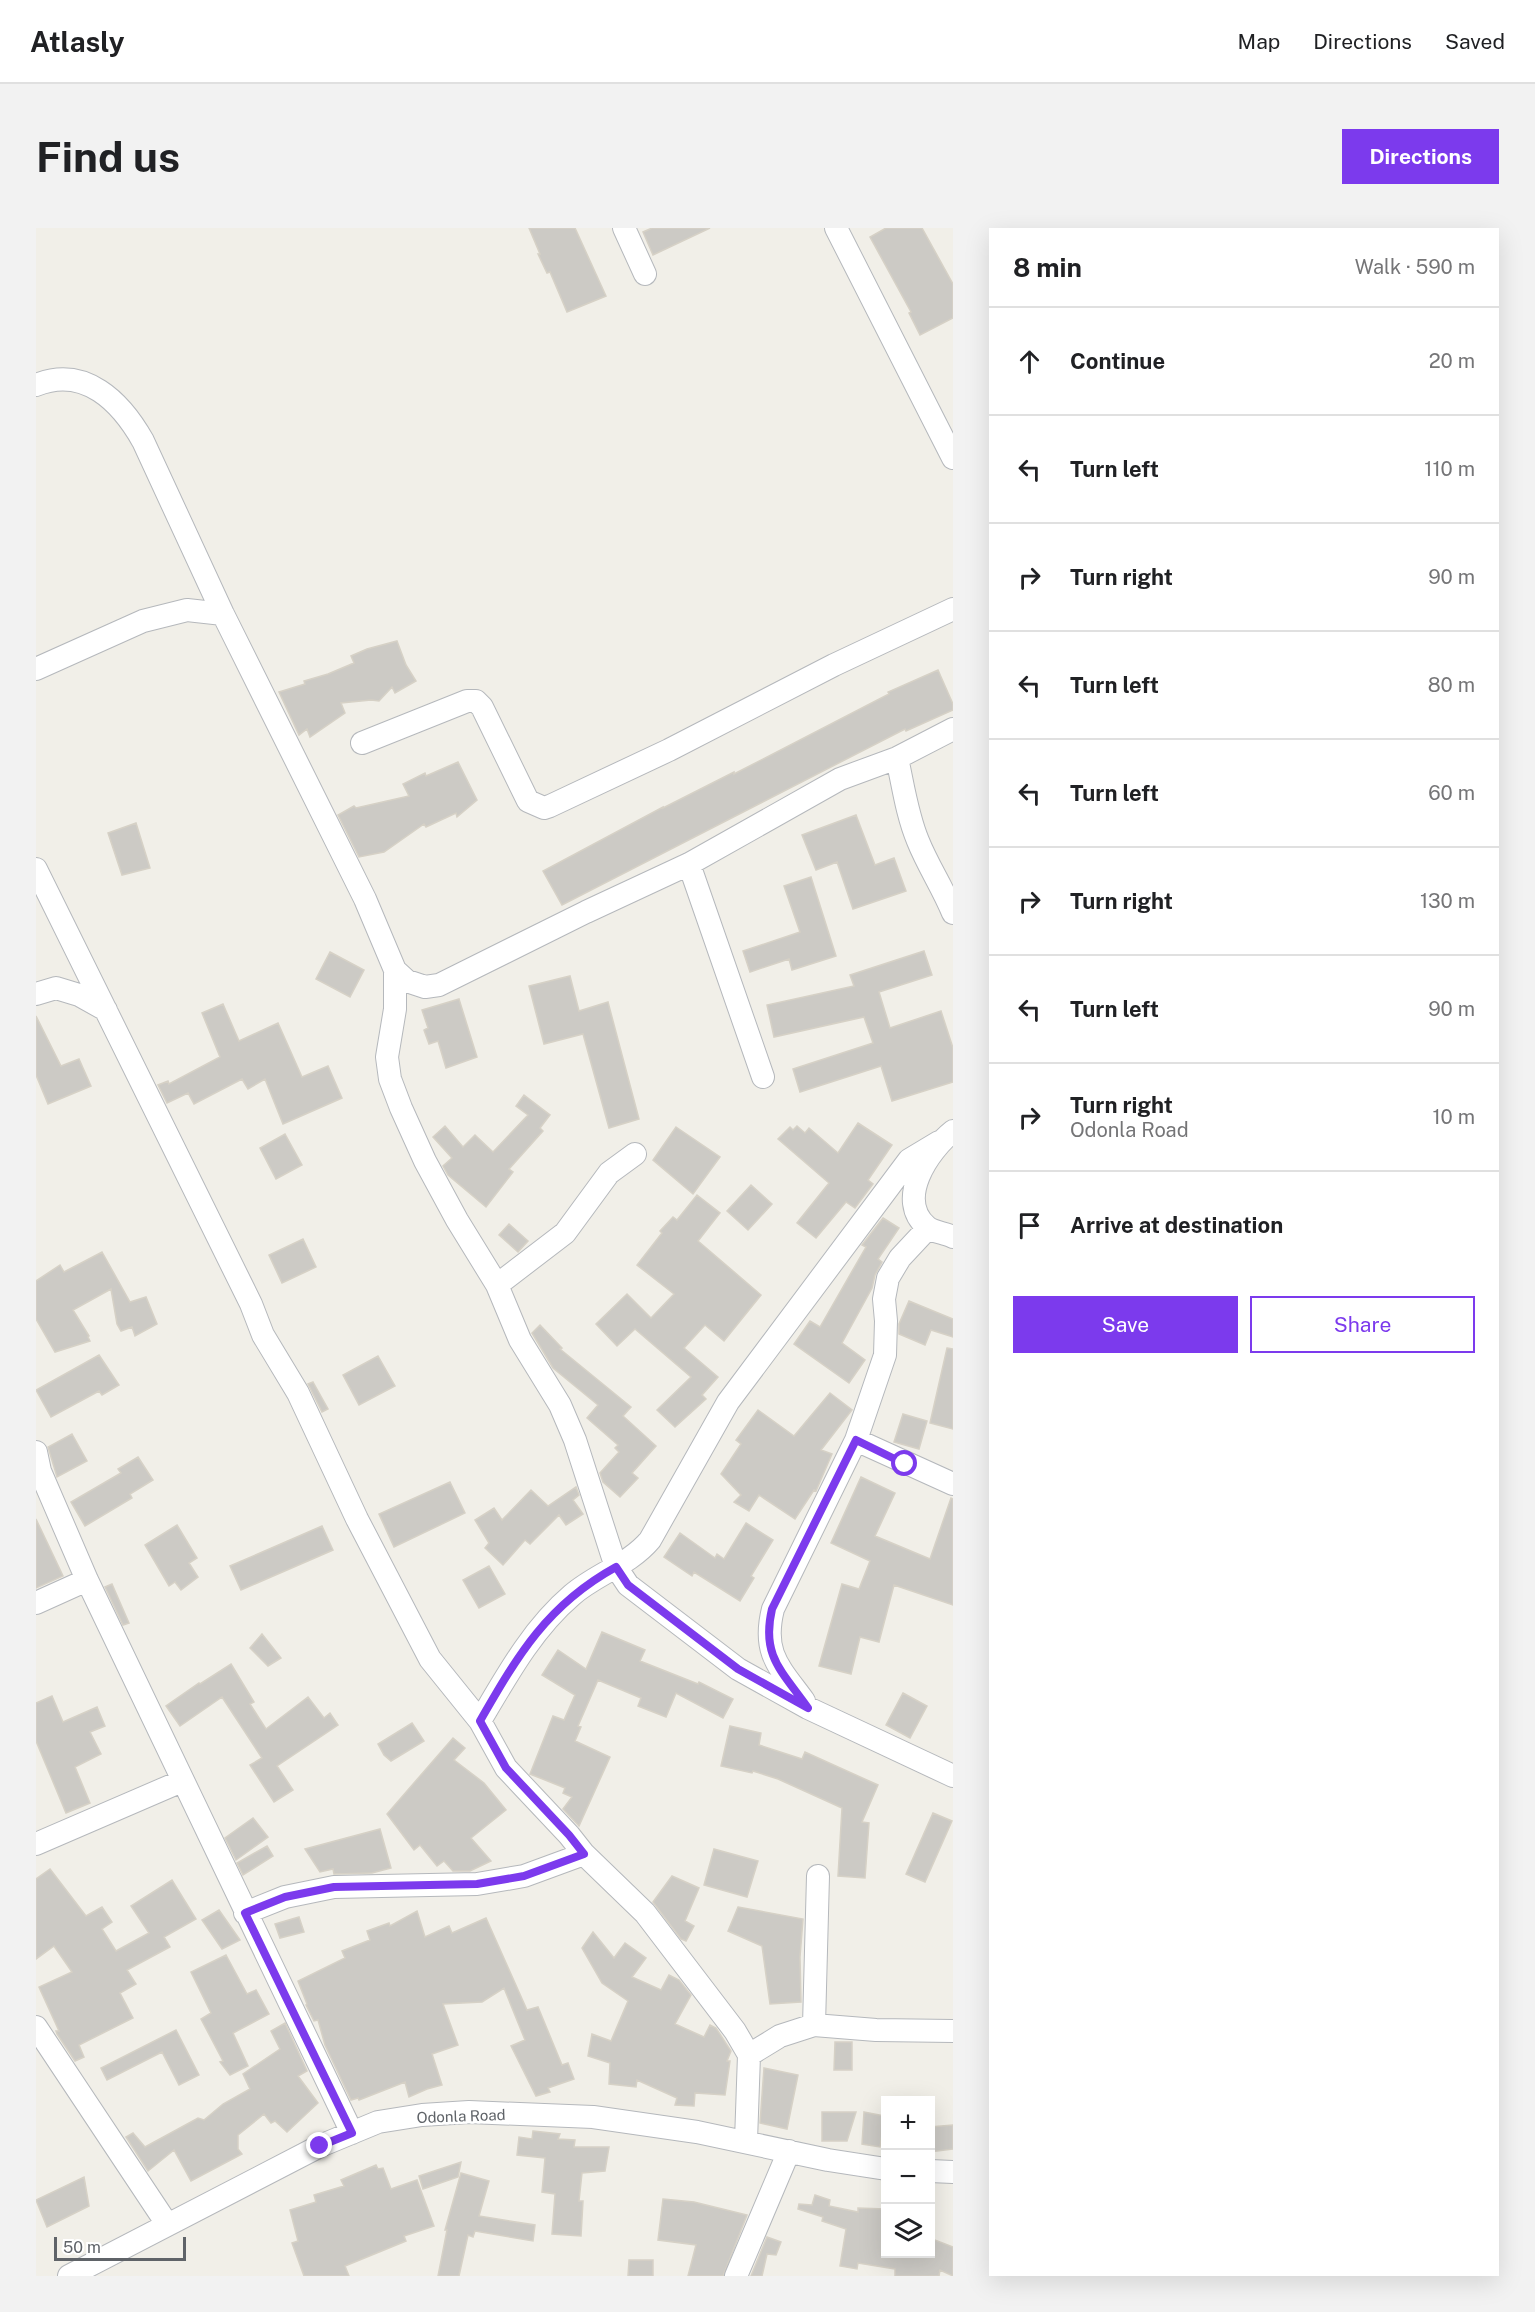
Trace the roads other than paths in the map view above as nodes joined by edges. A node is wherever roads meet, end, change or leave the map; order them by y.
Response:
1 (624, 228) edge
2 (836, 228) edge
3 (645, 273) dead end
4 (36, 385) edge
5 (953, 458) edge
6 (953, 609) edge
7 (223, 614) junction
8 (36, 669) edge
9 (953, 729) edge
10 (362, 743) dead end
11 (897, 758) junction
12 (689, 864) junction
13 (36, 869) edge
14 (953, 913) edge
15 (394, 970) junction
16 (425, 987) junction
17 (36, 994) edge
18 (395, 1009) junction
19 (106, 1010) junction
20 (763, 1077) dead end
21 (946, 1137) edge
22 (635, 1154) dead end
23 (928, 1228) junction
24 (953, 1237) edge
25 (497, 1285) junction
26 (856, 1440) junction
27 (37, 1465) edge
28 (953, 1484) edge
29 (616, 1567) junction
30 (87, 1580) junction
31 (36, 1603) edge
32 (808, 1708) junction
33 (480, 1721) junction
34 (953, 1776) edge
35 (182, 1781) junction
36 (36, 1844) edge
37 (584, 1854) junction
38 (818, 1876) dead end
39 (245, 1913) junction
40 (814, 2025) junction
41 (36, 2027) edge
42 (953, 2031) edge
43 (749, 2055) junction
44 (352, 2133) junction
45 (746, 2141) junction
46 (789, 2151) junction
47 (881, 2168) edge
48 (935, 2171) edge
49 (953, 2172) edge
50 (167, 2224) junction
51 (69, 2276) edge
52 (736, 2276) edge

1 - 3 street
2 - 5 street
4 - 7 street
6 - 10 street
7 - 8 street
7 - 15 street
9 - 11 street
11 - 12 street
11 - 14 street
12 - 16 street
12 - 20 street
13 - 19 street
15 - 16 street
15 - 18 street
16 - 18 street
17 - 19 street
18 - 25 street
19 - 33 street
21 - 23 street
21 - 29 street
22 - 25 street
23 - 24 street
23 - 26 street
25 - 29 street
26 - 28 street
26 - 32 street
27 - 30 street
29 - 32 street
29 - 33 street
30 - 31 street
30 - 35 street
32 - 34 street
33 - 37 street
35 - 36 street
35 - 39 street
37 - 39 street
37 - 43 street
38 - 40 street
39 - 44 street
40 - 42 street
40 - 43 street
41 - 50 street
43 - 45 street
44 - 45 street, Odonla Road
44 - 50 street, Odonla Road
45 - 46 street, Odonla Road
46 - 47 street, Odonla Road
46 - 52 street
48 - 49 street
50 - 51 street, Odonla Road

